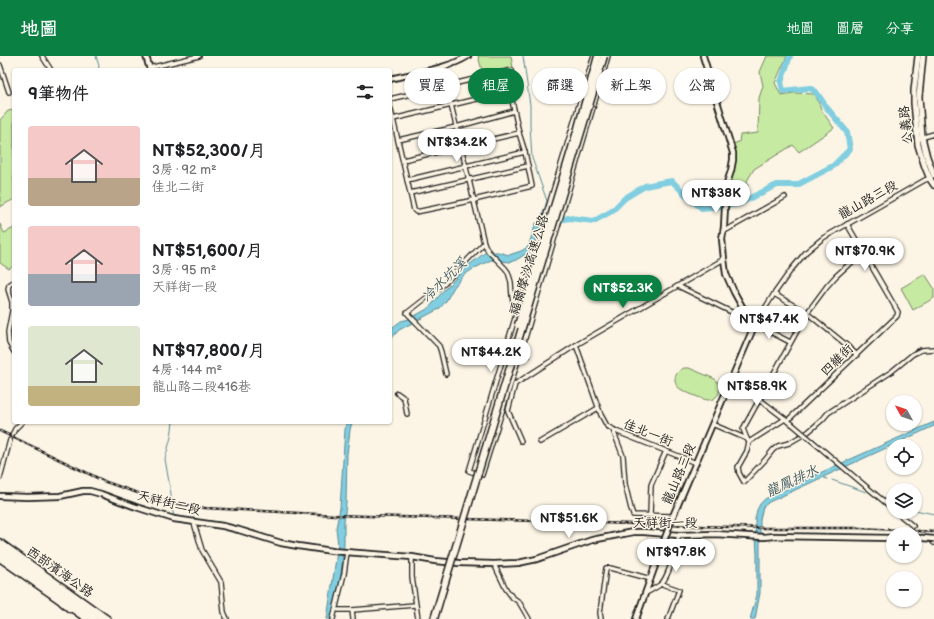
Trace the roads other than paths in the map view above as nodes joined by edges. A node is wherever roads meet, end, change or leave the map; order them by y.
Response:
1 (42, 56) edge
2 (146, 56) edge
3 (199, 56) edge
4 (468, 56) edge
5 (594, 56) edge
6 (598, 56) edge
7 (604, 56) edge
8 (608, 56) edge
9 (703, 56) edge
10 (918, 56) edge
11 (923, 56) edge
12 (0, 64) edge
13 (591, 65) junction
14 (442, 67) joint
15 (605, 67) junction
16 (50, 68) edge
17 (149, 68) edge
18 (153, 68) edge
19 (392, 79) edge
20 (9, 92) dead end
21 (404, 96) edge
22 (392, 99) edge
23 (468, 101) edge
24 (512, 104) edge
25 (452, 105) junction
26 (514, 112) junction
27 (392, 115) edge
28 (393, 119) junction
29 (456, 126) junction
30 (519, 133) junction
31 (934, 134) edge
32 (920, 138) junction
33 (398, 140) junction
34 (461, 146) junction
35 (525, 152) junction
36 (402, 160) junction
37 (528, 166) junction
38 (466, 167) junction
39 (560, 169) junction
40 (574, 172) junction
41 (933, 177) edge
42 (407, 180) junction
43 (469, 180) junction
44 (934, 185) edge
45 (934, 190) edge
46 (410, 193) junction
47 (786, 197) dead end
48 (474, 200) junction
49 (846, 224) junction
50 (723, 230) junction
51 (540, 235) junction
52 (554, 238) junction
53 (484, 244) junction
54 (864, 253) junction
55 (724, 259) junction
56 (12, 283) edge
57 (678, 286) junction
58 (774, 294) junction
59 (12, 302) edge
60 (520, 303) junction
61 (534, 307) junction
62 (12, 311) edge
63 (807, 313) junction
64 (516, 315) junction
65 (750, 321) junction
66 (756, 324) junction
67 (790, 342) junction
68 (523, 345) junction
69 (576, 345) junction
70 (12, 348) edge
71 (934, 349) edge
72 (857, 354) junction
73 (527, 356) dead end
74 (446, 374) dead end
75 (733, 376) junction
76 (497, 379) junction
77 (511, 382) junction
78 (397, 392) dead end
79 (759, 399) junction
80 (598, 408) junction
81 (406, 414) dead end
82 (786, 420) junction
83 (20, 424) edge
84 (712, 424) junction
85 (483, 428) junction
86 (613, 430) junction
87 (496, 431) junction
88 (12, 435) dead end
89 (10, 440) dead end
90 (521, 441) dead end
91 (748, 441) junction
92 (540, 442) dead end
93 (666, 451) junction
94 (696, 463) junction
95 (0, 478) edge
96 (0, 496) edge
97 (886, 503) edge
98 (650, 515) junction
99 (674, 516) junction
100 (904, 519) edge
101 (194, 523) junction
102 (913, 526) tunnel mouth
103 (679, 535) junction
104 (886, 538) edge
105 (922, 538) tunnel mouth
106 (934, 541) edge
107 (0, 542) edge
108 (0, 548) edge
109 (346, 551) junction
110 (0, 554) edge
111 (412, 557) junction
112 (0, 560) edge
113 (494, 564) junction
114 (33, 577) junction
115 (651, 580) junction
116 (59, 584) junction
117 (662, 584) junction
118 (646, 593) junction
119 (415, 605) junction
120 (70, 609) junction
121 (338, 610) dead end
122 (352, 610) junction
123 (86, 619) edge
124 (94, 619) edge
125 (102, 619) edge
126 (108, 619) edge
127 (227, 619) edge
128 (333, 619) edge
129 (353, 619) edge
130 (418, 619) edge
131 (430, 619) edge
132 (434, 619) edge
133 (529, 619) edge
134 (602, 619) edge
135 (636, 619) edge
136 (668, 619) edge

1 - 16 street
2 - 17 street
3 - 18 street
4 - 14 street
5 - 13 street
6 - 131 highway, 福爾摩沙高速公路, bridge
7 - 132 highway, 福爾摩沙高速公路, bridge
8 - 15 street
9 - 50 street
10 - 32 main road, 公義路
11 - 32 main road, 公義路
12 - 20 street
13 - 15 street
13 - 39 street
14 - 19 street
15 - 40 street
21 - 22 street
23 - 25 street
24 - 26 street
25 - 28 street
25 - 29 street
26 - 29 street
26 - 30 street
27 - 28 street
28 - 33 street
29 - 33 street
29 - 34 street
30 - 34 street
30 - 35 street
31 - 32 street
32 - 41 main road, 公義路
33 - 36 street
34 - 36 street
34 - 38 street
35 - 37 street
35 - 38 street
36 - 42 street
37 - 43 street
37 - 48 street
38 - 42 street
38 - 43 street
39 - 40 street
39 - 51 street
40 - 52 street
41 - 44 main road
41 - 45 street, 公義路
41 - 49 street, 龍山路三段
42 - 46 street
43 - 46 street
43 - 48 street
46 - 48 street
47 - 50 street
48 - 53 street
49 - 54 street
49 - 58 street, 龍山路三段
50 - 55 street
51 - 52 street
51 - 60 street
52 - 61 street
53 - 64 street
53 - 74 street
54 - 63 street
54 - 72 street, 四維街
55 - 57 street
55 - 65 street
56 - 59 street
57 - 65 street
57 - 69 street
58 - 63 street
58 - 66 street, 龍山路三段
60 - 61 street
60 - 64 street
61 - 68 street
62 - 70 street
63 - 67 street
63 - 72 street
64 - 68 street
64 - 76 street
65 - 66 street
66 - 67 street
66 - 75 street, 龍山路三段
67 - 79 street
68 - 73 street
68 - 77 street
69 - 80 street, 佳北一街
69 - 90 street
71 - 91 street
72 - 82 street, 四維街
75 - 79 street
75 - 84 street, 龍山路三段
76 - 77 street
76 - 85 street
77 - 87 street
78 - 81 street
79 - 82 street
79 - 91 street
80 - 86 street, 佳北一街
80 - 92 street
82 - 91 street, 四維街
82 - 97 street, bridge
83 - 88 street
84 - 91 street
84 - 94 street, 龍山路三段
85 - 87 street
85 - 87 street
86 - 93 street, 佳北一街
86 - 98 street
89 - 95 street
93 - 94 street, 佳北一街
93 - 98 street
94 - 99 street, 龍山路三段
96 - 101 street, 天祥街二段
98 - 99 street
99 - 115 street, 龍山路三段, bridge
100 - 102 street
101 - 109 street, 天祥街二段
101 - 127 street
103 - 104 street, 天祥街一段
103 - 113 street, 天祥街一段
103 - 117 street
105 - 106 street, bridge
107 - 116 main road, 西部濱海公路
108 - 125 highway
109 - 111 street
109 - 128 street
110 - 114 highway
111 - 113 street, 天祥街一段
111 - 119 street
112 - 120 main road, 西部濱海公路
113 - 133 street
114 - 120 highway
114 - 124 highway
115 - 118 street, 龍山路三段
115 - 134 street
116 - 125 highway
116 - 126 main road, 西部濱海公路
117 - 118 street
117 - 136 street
118 - 135 street, 龍山路三段
119 - 122 street
119 - 130 street
120 - 123 main road, 西部濱海公路
121 - 122 street
122 - 129 street

